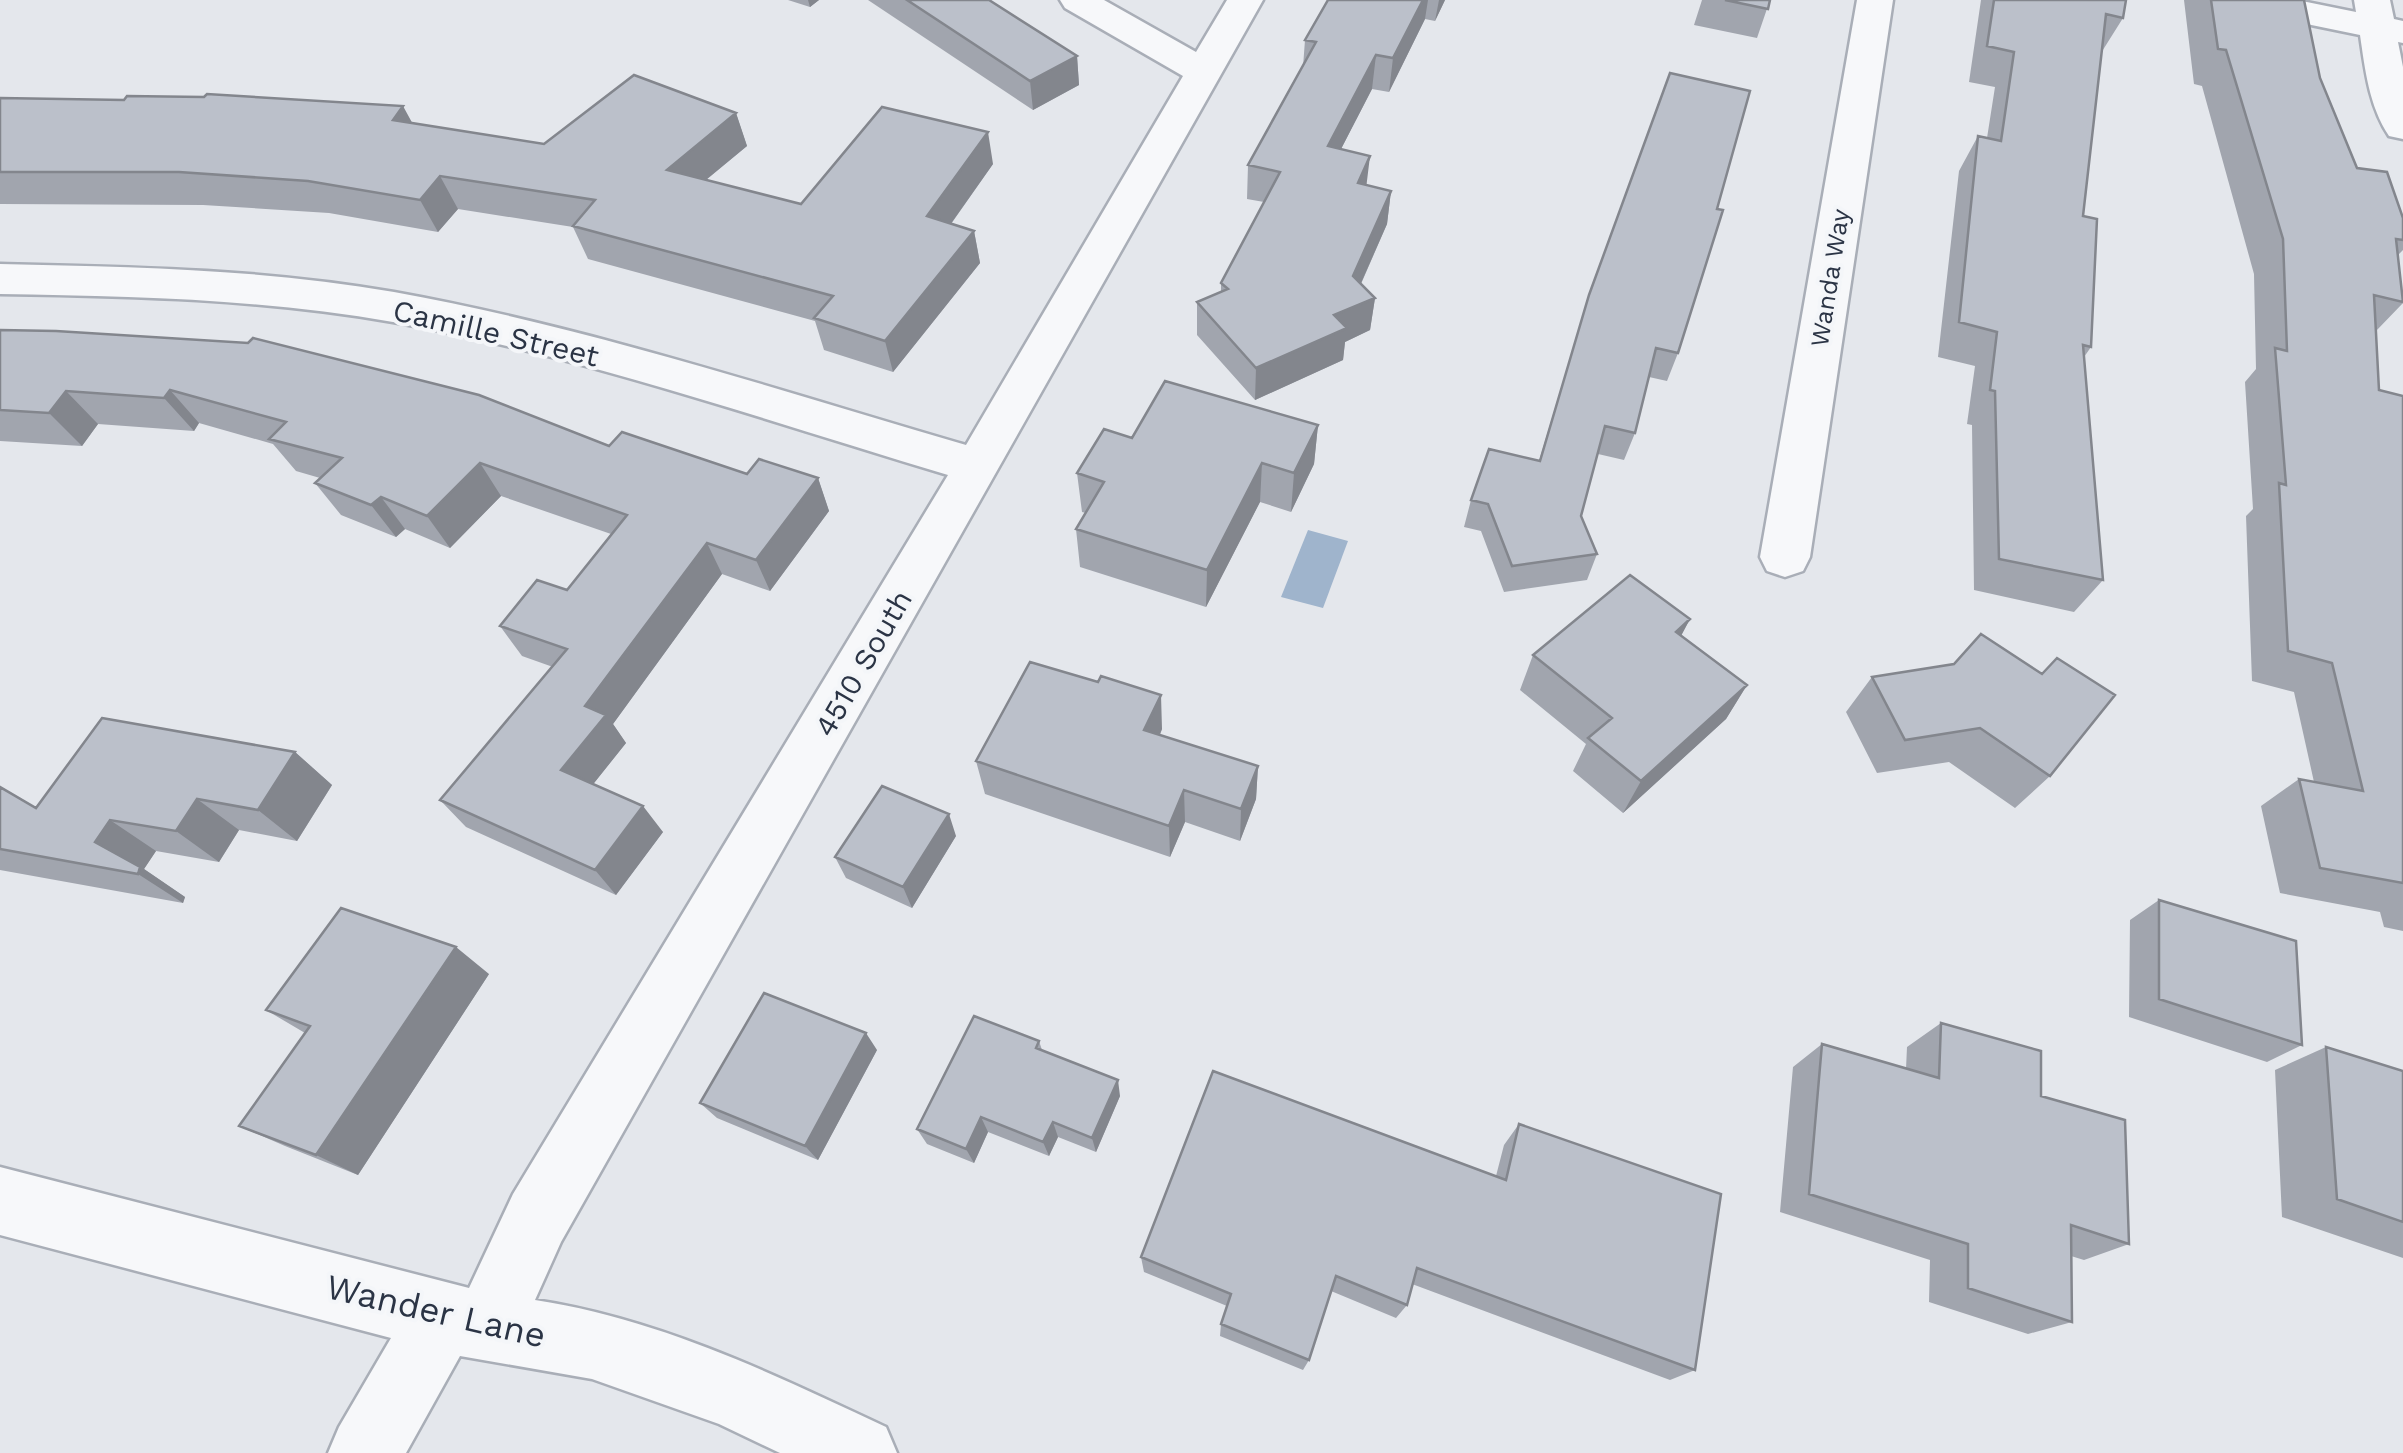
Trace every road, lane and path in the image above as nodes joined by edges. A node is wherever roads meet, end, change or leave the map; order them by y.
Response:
1 (1078, 0) edge
2 (1245, 0) edge
3 (1875, 0) edge
4 (2241, 0) edge
5 (2384, 20) edge
6 (1204, 72) junction
7 (2403, 127) edge
8 (0, 279) edge
9 (978, 466) junction
10 (1784, 557) dead end
11 (0, 1200) edge
12 (465, 1322) junction
13 (365, 1453) edge
14 (860, 1453) edge

1 - 6 street
2 - 6 street, 4510 South
3 - 10 street, Wanda Way
4 - 5 street
5 - 7 street
6 - 9 street, 4510 South
8 - 9 street, Camille Street
9 - 12 street, 4510 South
11 - 12 street, Wander Lane
12 - 13 street, 4510 South
12 - 14 street, Wander Lane

